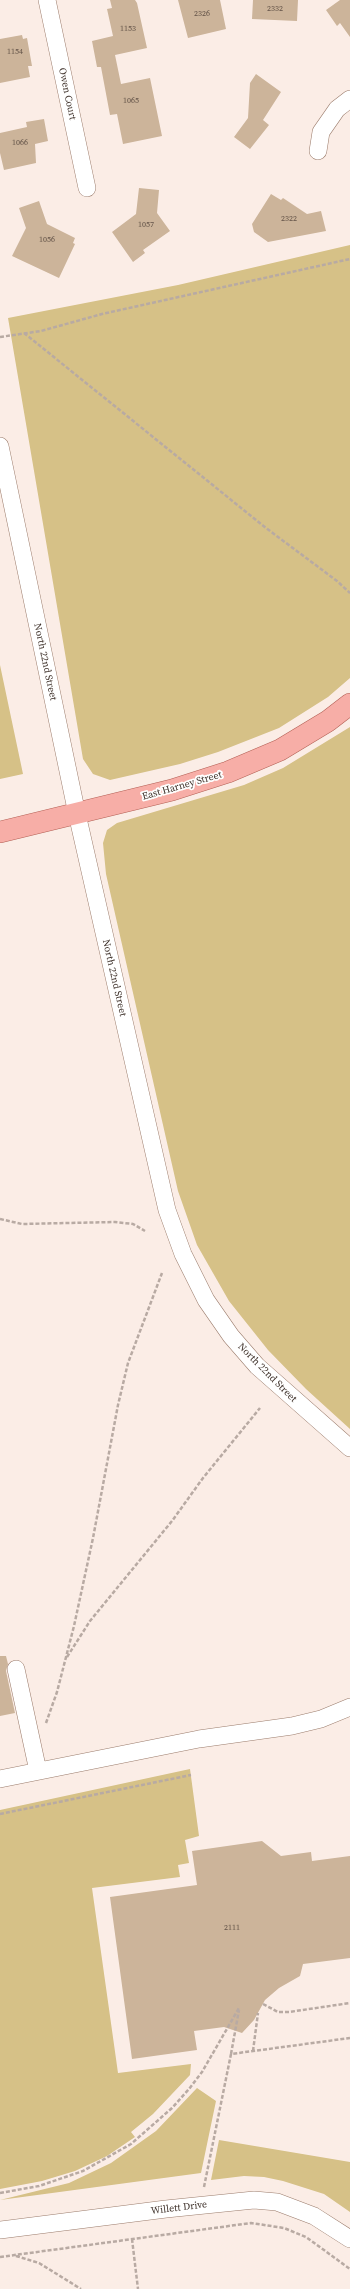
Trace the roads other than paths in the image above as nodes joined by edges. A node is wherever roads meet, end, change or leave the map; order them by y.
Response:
1 (47, 0) edge
2 (350, 99) edge
3 (318, 151) dead end
4 (87, 188) dead end
5 (0, 446) edge
6 (350, 704) edge
7 (77, 814) junction
8 (0, 832) edge
9 (350, 1448) edge
10 (16, 1669) dead end
11 (350, 1707) edge
12 (38, 1771) junction
13 (0, 1779) edge
14 (0, 2230) edge
15 (350, 2238) edge

1 - 4 street, Owen Court
2 - 3 street
5 - 7 street, North 22nd Street
6 - 7 main road, East Harney Street
7 - 8 main road, East Harney Street
7 - 9 street, North 22nd Street
10 - 12 street
11 - 12 street
12 - 13 street
14 - 15 street, Willett Drive

